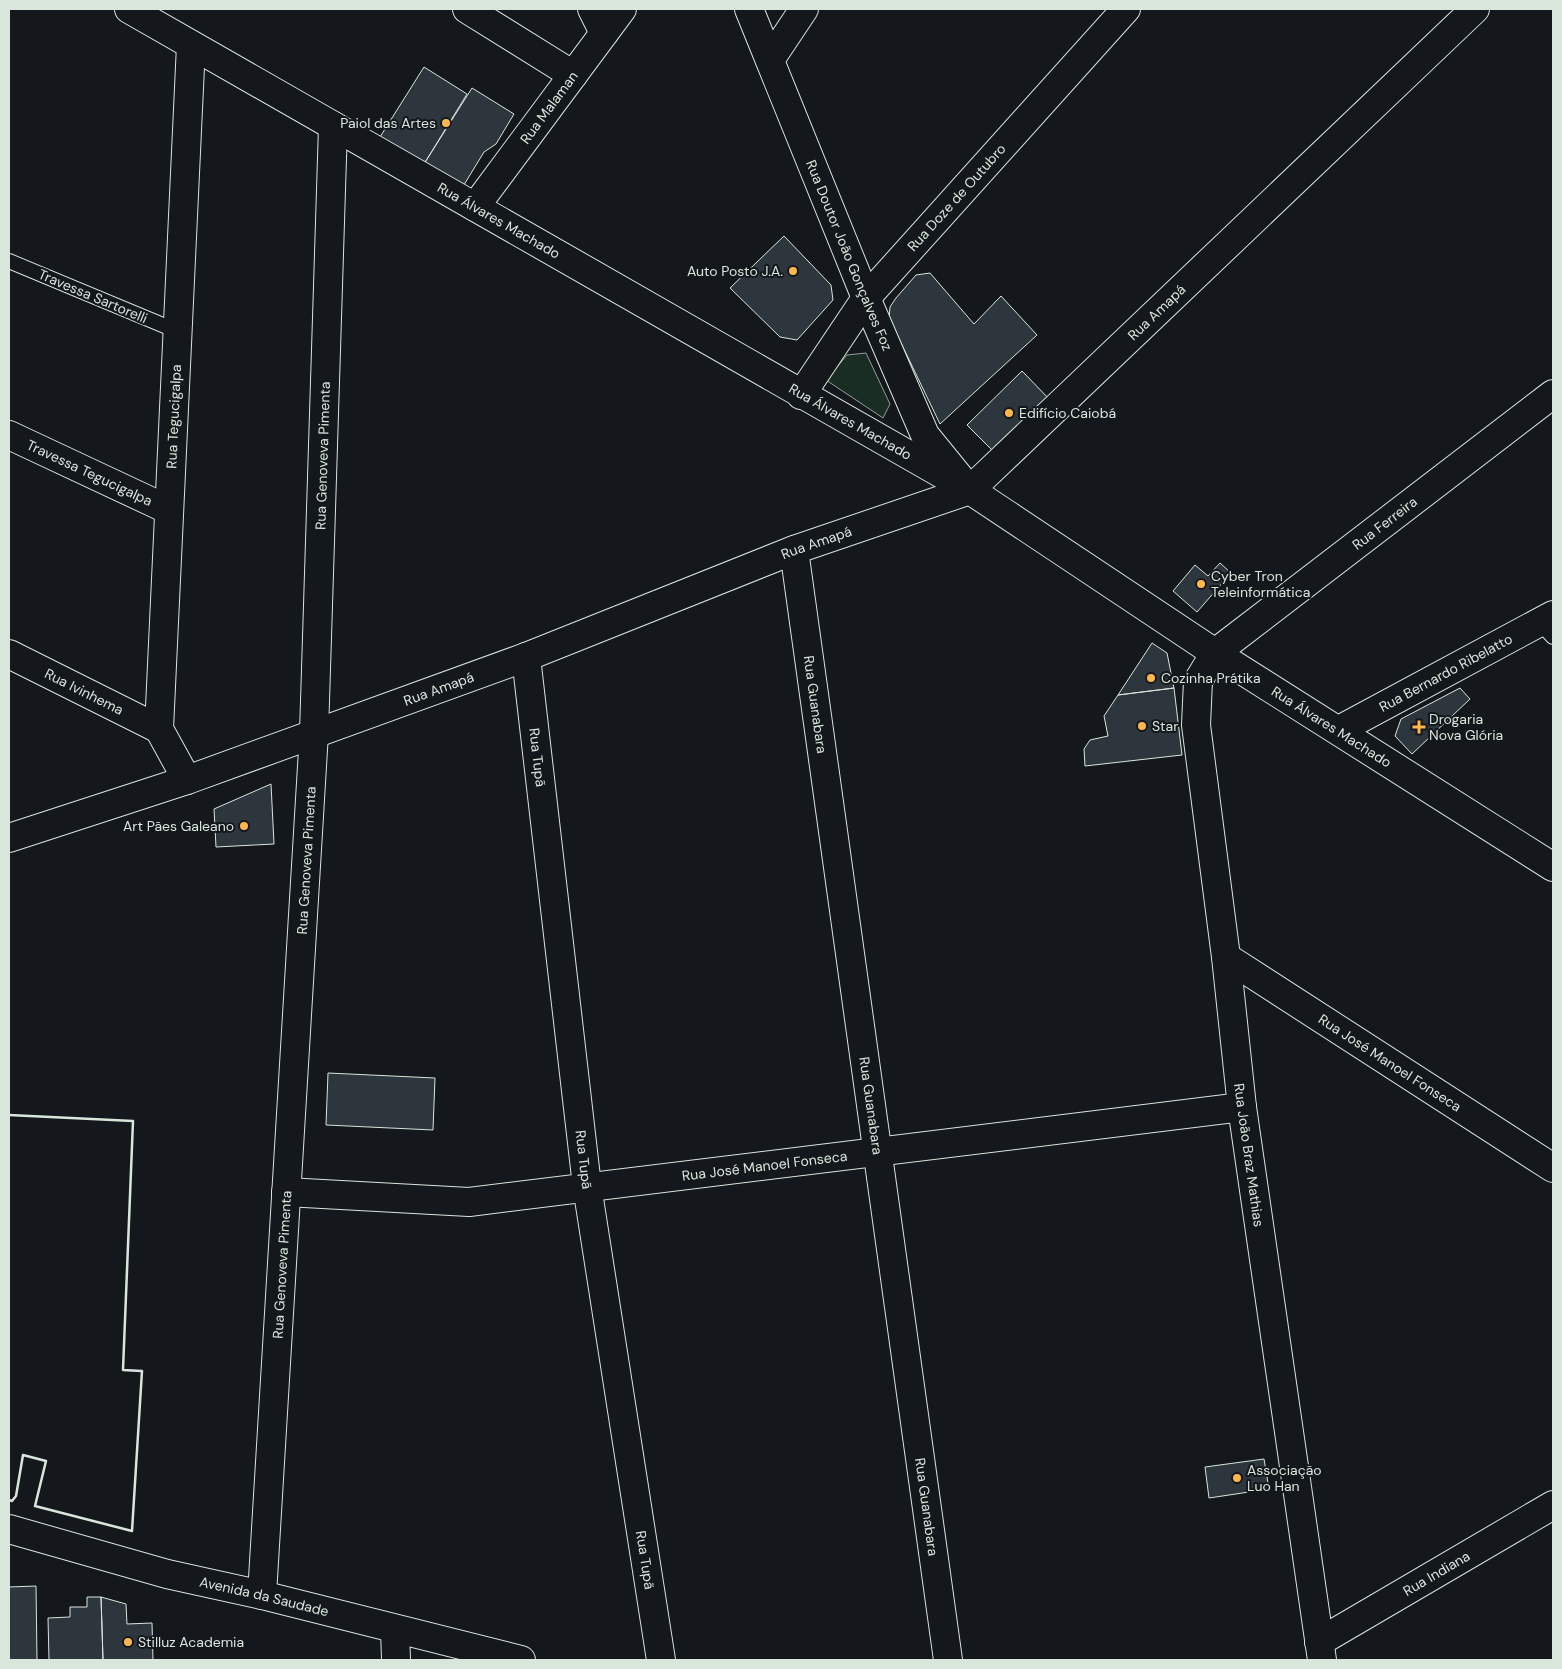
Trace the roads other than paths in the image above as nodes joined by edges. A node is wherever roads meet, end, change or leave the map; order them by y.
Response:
1 (128, 9) edge
2 (466, 9) edge
3 (592, 9) edge
4 (622, 9) edge
5 (749, 9) edge
6 (804, 9) edge
7 (1126, 9) edge
8 (1475, 9) edge
9 (604, 34) junction
10 (191, 45) junction
11 (770, 60) junction
12 (573, 75) junction
13 (333, 126) junction
14 (475, 207) junction
15 (9, 261) edge
16 (866, 298) junction
17 (177, 331) junction
18 (1553, 394) edge
19 (801, 395) junction
20 (9, 435) edge
21 (970, 490) junction
22 (169, 510) junction
23 (794, 550) junction
24 (1549, 624) edge
25 (1215, 653) junction
26 (9, 654) edge
27 (526, 657) junction
28 (159, 729) junction
29 (1339, 730) junction
30 (314, 734) junction
31 (187, 780) junction
32 (9, 838) edge
33 (1553, 867) edge
34 (1226, 957) junction
35 (1242, 1107) junction
36 (878, 1152) junction
37 (1553, 1168) edge
38 (587, 1186) junction
39 (286, 1192) junction
40 (1553, 1505) edge
41 (9, 1529) edge
42 (262, 1595) junction
43 (395, 1629) junction
44 (1320, 1651) edge
45 (396, 1660) edge
46 (521, 1660) edge
47 (661, 1660) edge
48 (948, 1660) edge

1 - 10 street, Rua Álvares Machado
2 - 12 street
3 - 9 street
4 - 9 street, Rua Malaman
5 - 11 street, Rua Doutor João Gonçalves Foz
6 - 11 street
7 - 16 street, Rua Doze de Outubro
8 - 21 street, Rua Amapá
9 - 12 street, Rua Malaman
10 - 13 street, Rua Álvares Machado
10 - 17 street, Rua Tegucigalpa
11 - 16 street, Rua Doutor João Gonçalves Foz
12 - 14 street, Rua Malaman
13 - 14 street, Rua Álvares Machado
13 - 30 street, Rua Genoveva Pimenta
14 - 19 street, Rua Álvares Machado
15 - 17 lane, Travessa Sartorelli
16 - 19 street, Rua Doze de Outubro
16 - 21 street, Rua Doutor João Gonçalves Foz
17 - 22 street, Rua Tegucigalpa
18 - 25 street, Rua Ferreira
19 - 21 street, Rua Álvares Machado
20 - 22 street, Travessa Tegucigalpa
21 - 23 street, Rua Amapá
21 - 25 street, Rua Álvares Machado
22 - 28 street, Rua Tegucigalpa
23 - 27 street, Rua Amapá
23 - 36 street, Rua Guanabara
24 - 29 street, Rua Bernardo Ribelatto
25 - 29 street, Rua Álvares Machado
25 - 34 street, Rua João Braz Mathias
26 - 28 street, Rua Ivinhema
27 - 30 street, Rua Amapá
27 - 38 street, Rua Tupã
28 - 31 street
29 - 33 street, Rua Álvares Machado
30 - 31 street, Rua Amapá
30 - 39 street, Rua Genoveva Pimenta
31 - 32 street, Rua Amapá
34 - 35 street, Rua João Braz Mathias
34 - 37 street, Rua José Manoel Fonseca
35 - 36 street, Rua José Manoel Fonseca
35 - 44 street, Rua João Braz Mathias
36 - 38 street, Rua José Manoel Fonseca
36 - 48 street, Rua Guanabara
38 - 39 street, Rua José Manoel Fonseca
38 - 47 street, Rua Tupã
39 - 42 street, Rua Genoveva Pimenta
40 - 44 street, Rua Indiana
41 - 42 street, Avenida da Saudade
42 - 43 street, Avenida da Saudade
43 - 45 street
43 - 46 street, Avenida da Saudade

